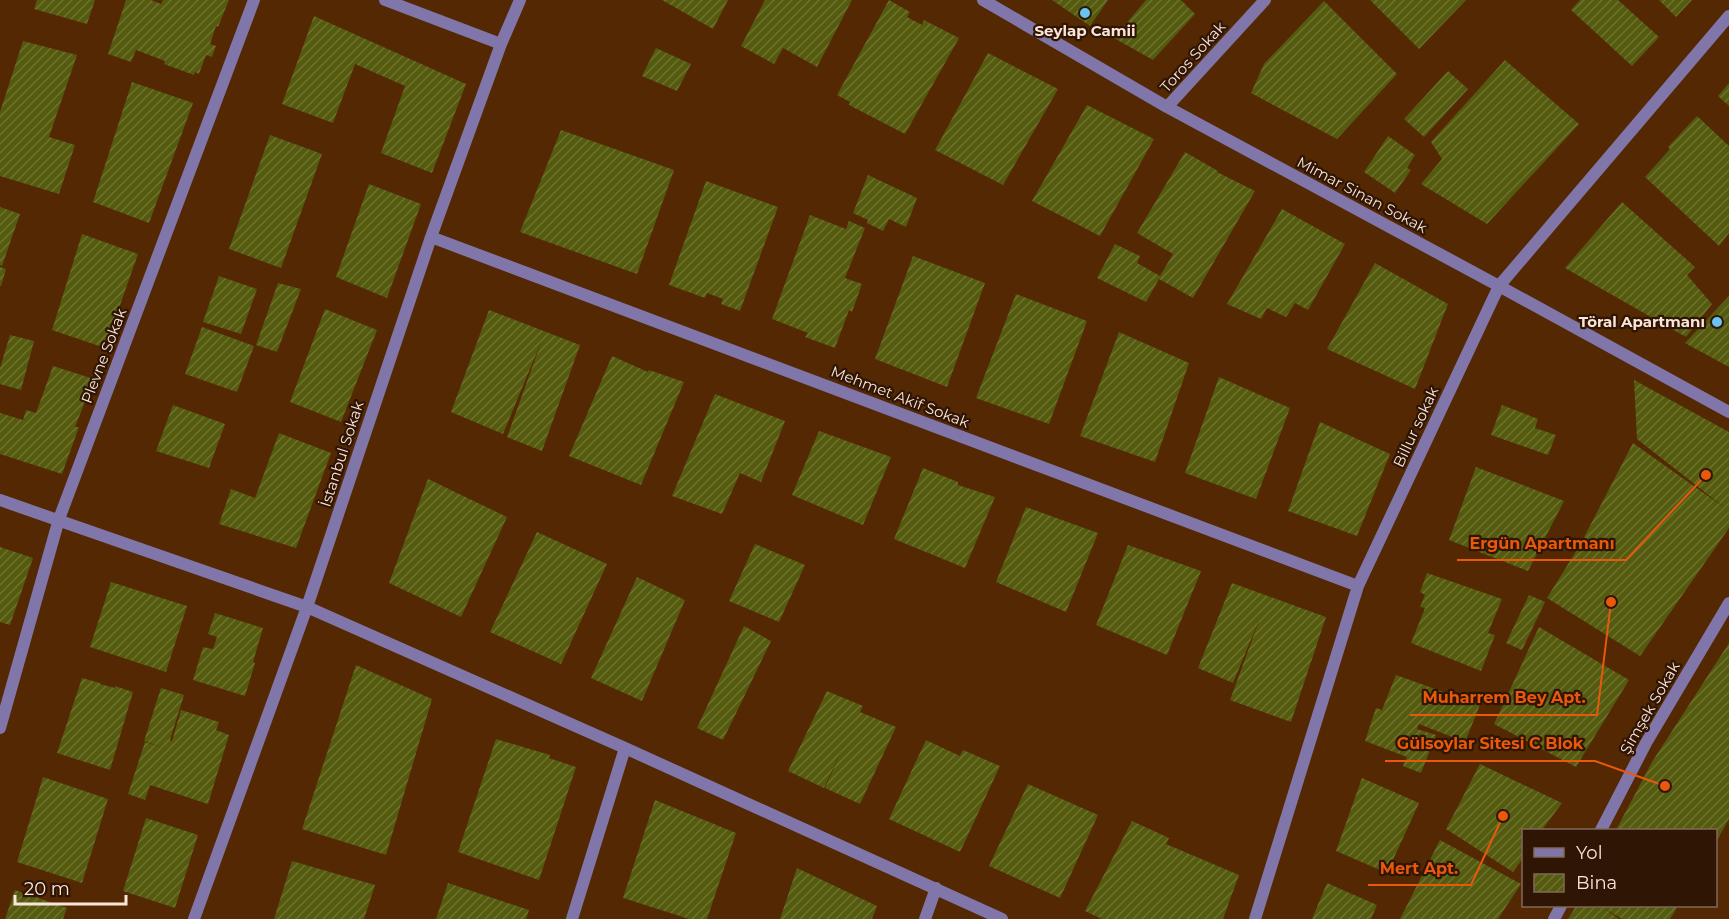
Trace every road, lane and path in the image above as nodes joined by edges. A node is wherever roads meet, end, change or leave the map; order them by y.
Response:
1 (254, 0) edge
2 (386, 0) edge
3 (520, 0) edge
4 (983, 0) edge
5 (1264, 0) edge
6 (1729, 16) edge
7 (501, 44) junction
8 (1167, 107) junction
9 (431, 237) junction
10 (1499, 286) junction
11 (1729, 412) edge
12 (0, 500) edge
13 (59, 519) junction
14 (1358, 586) junction
15 (1729, 603) edge
16 (307, 607) junction
17 (0, 728) edge
18 (625, 748) junction
19 (1602, 829) edge
20 (936, 888) junction
21 (194, 919) edge
22 (572, 919) edge
23 (925, 919) edge
24 (1002, 919) edge
25 (1255, 919) edge

1 - 13 street, Plevne Sokak
2 - 7 street
3 - 7 street, İstanbul Sokak
4 - 8 street, Mimar Sinan Sokak
5 - 8 street, Toros Sokak
6 - 10 street, Billur sokak
7 - 9 street, İstanbul Sokak
8 - 10 street, Mimar Sinan Sokak
9 - 14 street, Mehmet Akif Sokak
9 - 16 street, İstanbul Sokak
10 - 11 street, Mimar Sinan Sokak
10 - 14 street, Billur sokak
12 - 13 street
13 - 16 street
13 - 17 street, Plevne Sokak
14 - 25 street, Billur sokak
15 - 19 street, Şimşek Sokak
16 - 18 street
16 - 21 street, İstanbul Sokak
18 - 20 street
18 - 22 street
20 - 23 street
20 - 24 street

